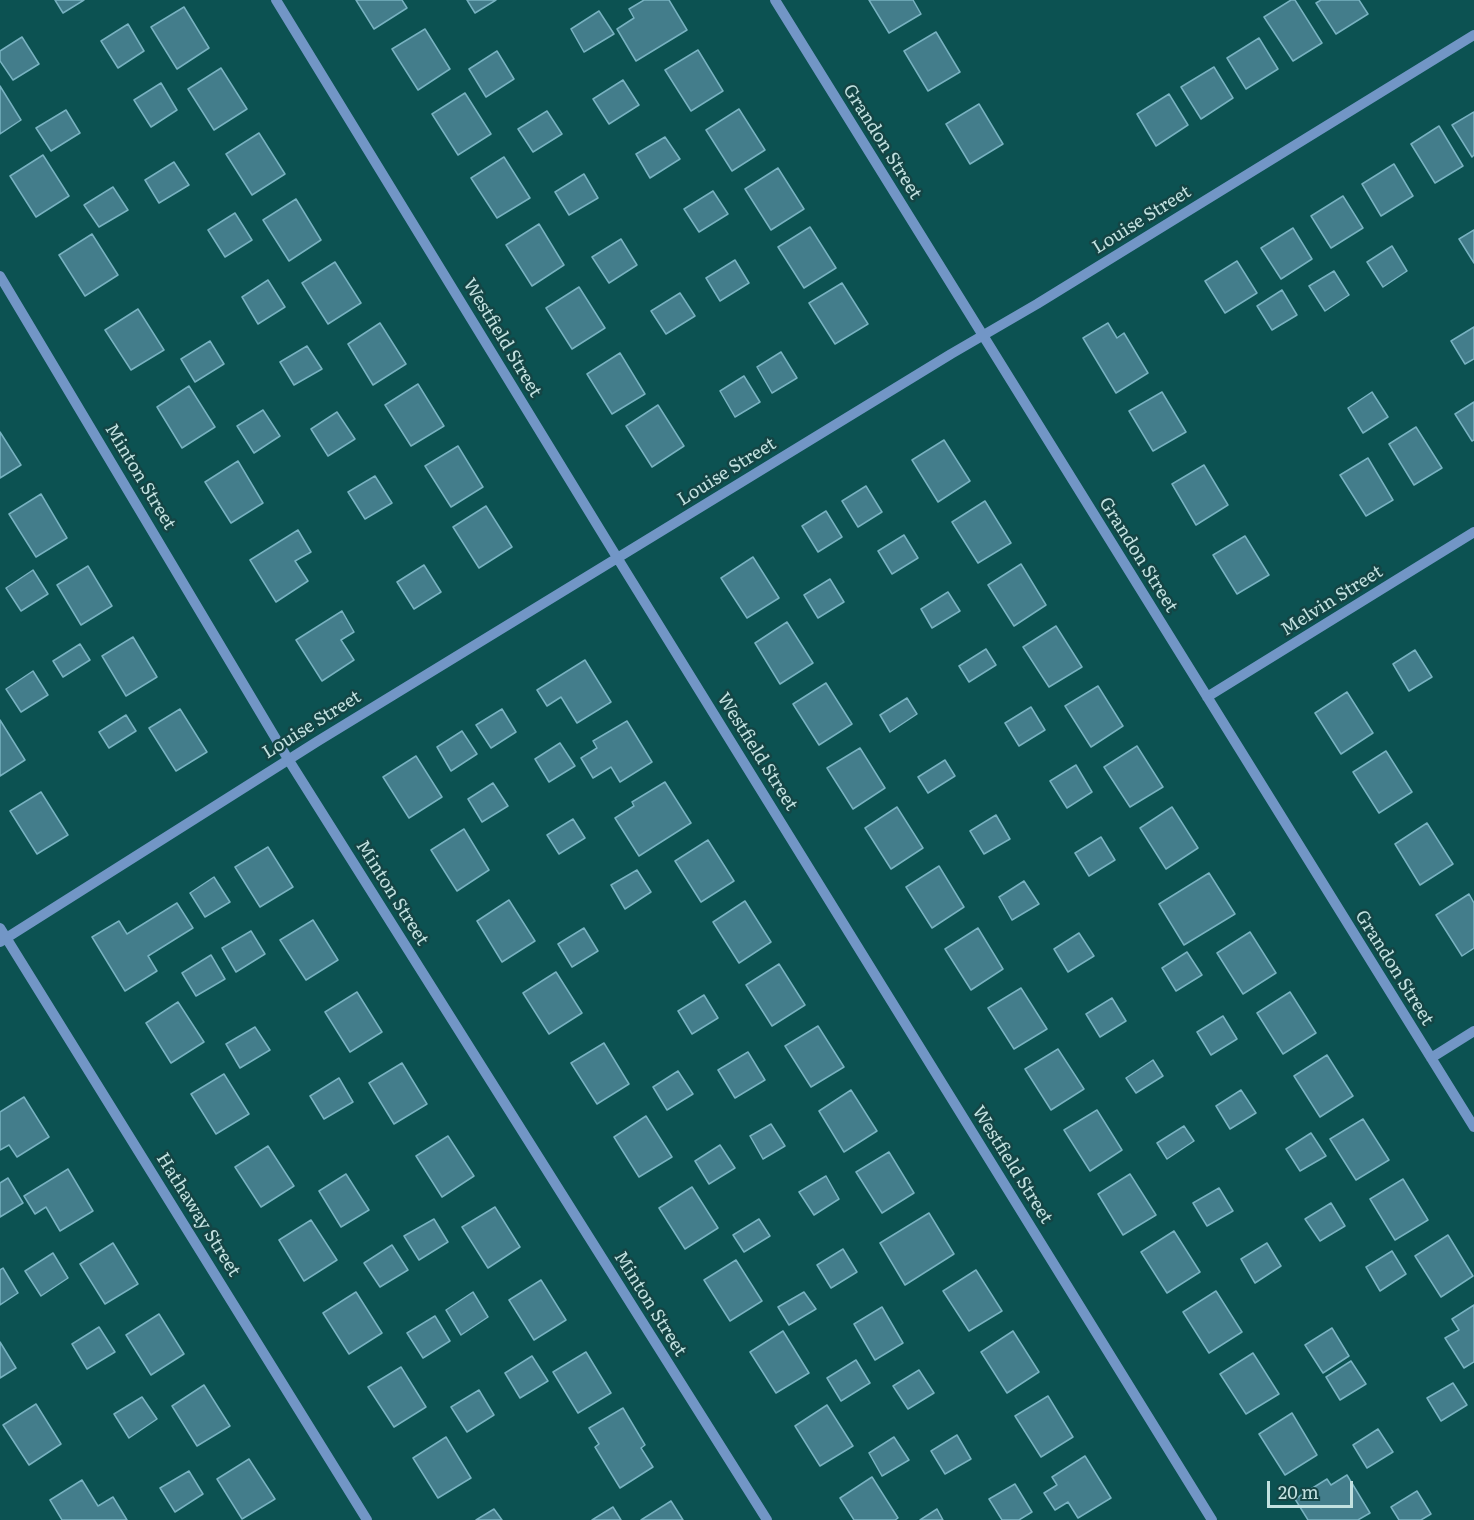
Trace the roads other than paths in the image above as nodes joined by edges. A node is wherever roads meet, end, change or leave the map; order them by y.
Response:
1 (276, 0) edge
2 (775, 0) edge
3 (1474, 35) edge
4 (0, 276) edge
5 (983, 336) junction
6 (1474, 532) edge
7 (618, 559) junction
8 (1207, 697) junction
9 (288, 759) junction
10 (0, 928) edge
11 (3, 940) edge
12 (1474, 1031) edge
13 (1431, 1058) junction
14 (1474, 1127) edge
15 (367, 1520) edge
16 (767, 1520) edge
17 (1212, 1520) edge

1 - 7 street, Westfield Street
2 - 5 street, Grandon Street
3 - 5 street, Louise Street
4 - 9 street, Minton Street
5 - 7 street, Louise Street
5 - 8 street, Grandon Street
6 - 8 street, Melvin Street
7 - 9 street, Louise Street
7 - 17 street, Westfield Street
8 - 13 street, Grandon Street
9 - 11 street, Louise Street
9 - 16 street, Minton Street
10 - 11 street, Hathaway Street
11 - 15 street, Hathaway Street
12 - 13 street
13 - 14 street, Grandon Street

